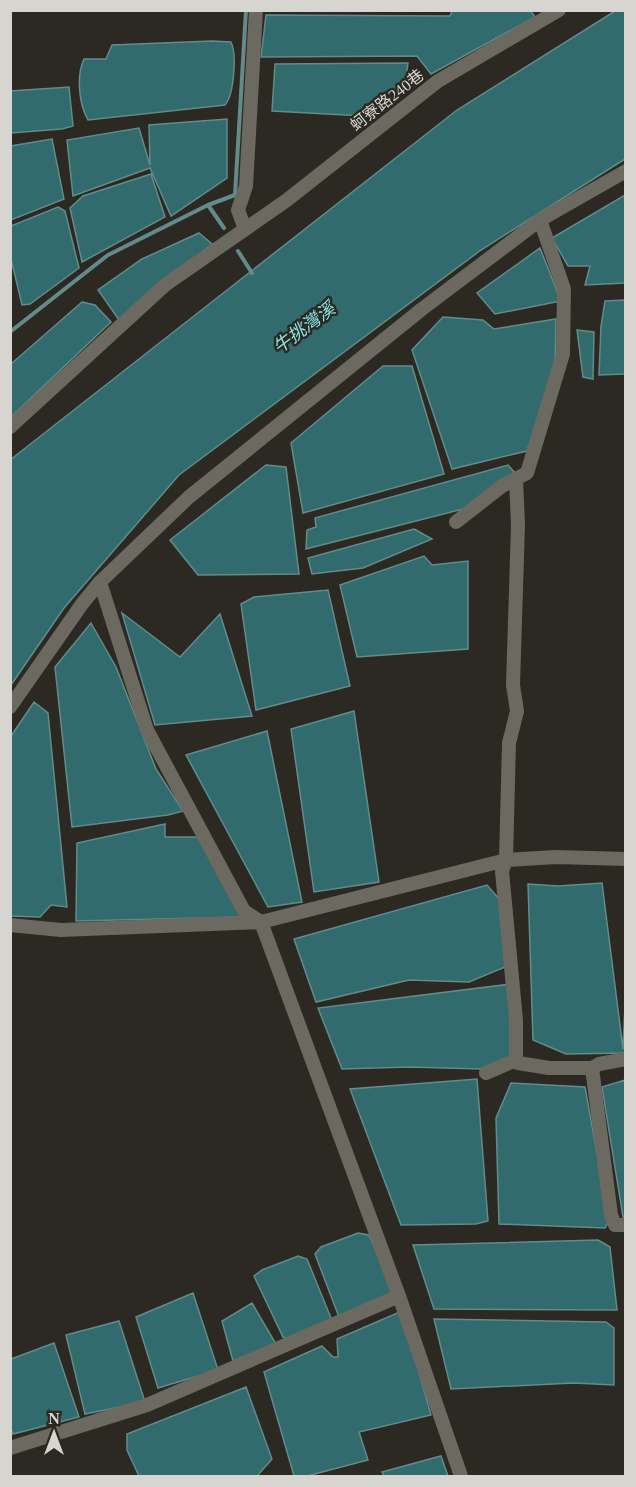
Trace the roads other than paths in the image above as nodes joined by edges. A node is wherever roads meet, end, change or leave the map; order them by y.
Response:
1 (256, 10) edge
2 (559, 10) edge
3 (626, 171) edge
4 (540, 220) junction
5 (245, 229) junction
6 (10, 427) edge
7 (516, 478) junction
8 (456, 522) dead end
9 (100, 582) junction
10 (10, 707) edge
11 (626, 859) edge
12 (506, 860) junction
13 (261, 922) junction
14 (10, 925) edge
15 (626, 1059) edge
16 (516, 1060) junction
17 (592, 1068) junction
18 (486, 1073) dead end
19 (626, 1226) edge
20 (399, 1296) junction
21 (10, 1448) edge
22 (461, 1476) edge

1 - 5 street
2 - 5 street, 蚵寮路240巷
3 - 4 street
4 - 7 street
4 - 9 street
5 - 6 street, 蚵寮路240巷
7 - 8 street
7 - 12 street
9 - 10 street
9 - 13 street
11 - 12 street
12 - 13 street
12 - 16 street
13 - 14 street
13 - 20 street
15 - 17 street
16 - 17 street
16 - 18 street
17 - 19 street
20 - 21 street
20 - 22 street

